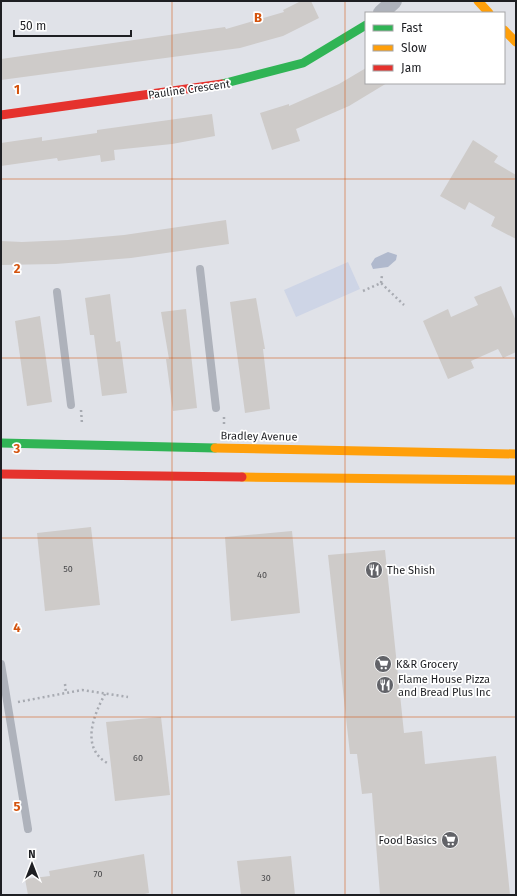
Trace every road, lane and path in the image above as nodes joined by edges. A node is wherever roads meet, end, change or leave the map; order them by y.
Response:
1 (394, 1) edge
2 (478, 1) edge
3 (382, 12) edge
4 (488, 12) edge
5 (365, 26) edge
6 (1, 115) edge
7 (200, 269) dead end
8 (382, 275) dead end
9 (381, 283) junction
10 (363, 291) dead end
11 (57, 292) dead end
12 (404, 305) dead end
13 (71, 405) dead end
14 (216, 408) dead end
15 (1, 443) edge
16 (516, 454) edge
17 (1, 474) edge
18 (516, 480) edge
19 (1, 664) edge
20 (65, 684) dead end
21 (66, 693) junction
22 (3, 694) edge
23 (105, 694) junction
24 (128, 697) dead end
25 (8, 704) junction
26 (109, 764) dead end
27 (28, 829) dead end

1 - 3 street
2 - 4 main road
5 - 6 main road, Pauline Crescent
7 - 14 lane
8 - 9 path
9 - 10 path
9 - 12 path
11 - 13 lane
15 - 16 main road, Bradley Avenue
17 - 18 main road
19 - 22 lane
20 - 21 path
21 - 23 path
21 - 25 path
22 - 25 lane
23 - 24 path
23 - 26 path
25 - 27 lane

